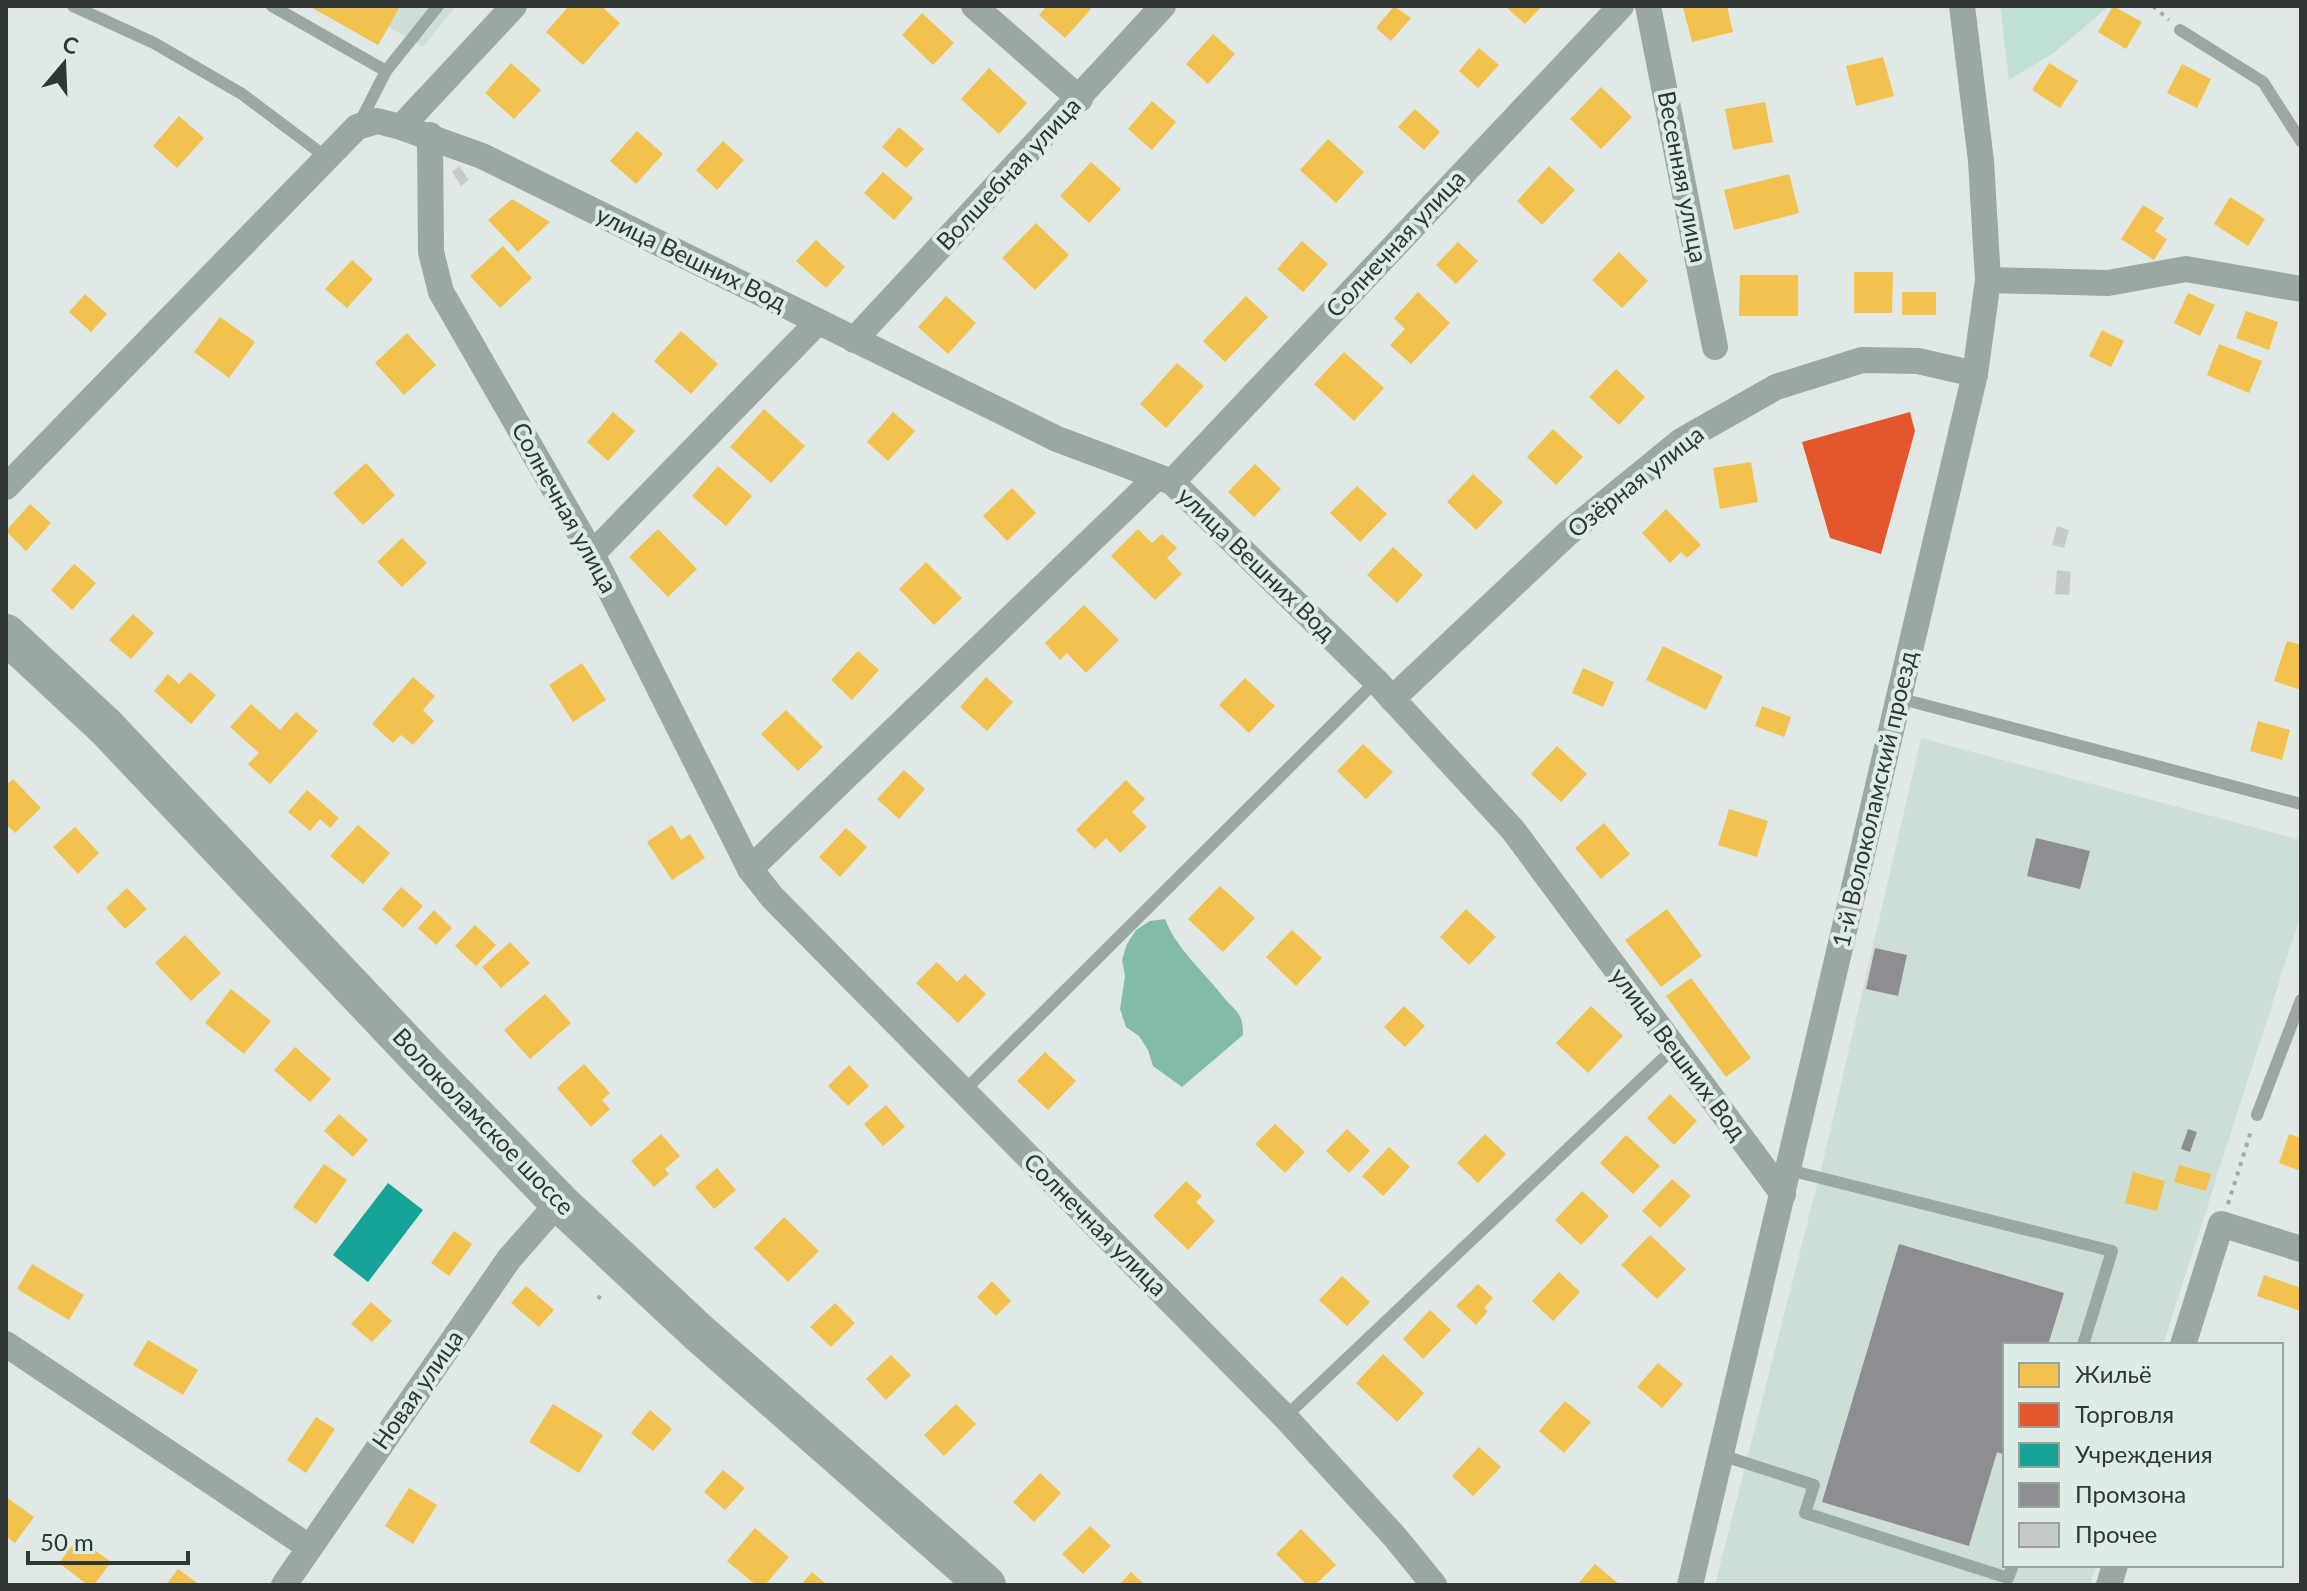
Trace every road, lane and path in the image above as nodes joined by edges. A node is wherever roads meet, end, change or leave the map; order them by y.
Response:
1 (73, 6) edge
2 (272, 6) edge
3 (438, 6) edge
4 (514, 6) edge
5 (974, 6) edge
6 (1163, 6) edge
7 (1621, 6) edge
8 (1648, 6) edge
9 (1962, 6) edge
10 (2180, 30) dead end
11 (386, 71) junction
12 (1080, 99) junction
13 (357, 127) junction
14 (401, 127) junction
15 (430, 135) junction
16 (2301, 141) edge
17 (326, 157) junction
18 (1988, 280) junction
19 (2301, 289) edge
20 (818, 322) junction
21 (854, 340) junction
22 (1715, 347) dead end
23 (1975, 374) junction
24 (1164, 480) junction
25 (6, 487) edge
26 (592, 554) junction
27 (6, 634) edge
28 (6, 666) edge
29 (1384, 690) junction
30 (1898, 698) junction
31 (2301, 804) edge
32 (750, 869) junction
33 (2301, 1000) edge
34 (1674, 1048) junction
35 (963, 1092) junction
36 (2257, 1115) joint
37 (1786, 1182) junction
38 (551, 1211) junction
39 (2221, 1224) junction
40 (2301, 1249) edge
41 (2084, 1343) edge
42 (2184, 1343) edge
43 (6, 1344) edge
44 (1285, 1417) junction
45 (1721, 1455) junction
46 (309, 1547) junction
47 (2012, 1567) edge
48 (284, 1585) edge
49 (950, 1585) edge
50 (986, 1585) edge
51 (1434, 1585) edge
52 (1690, 1585) edge

1 - 17 lane
2 - 11 lane
3 - 11 lane
4 - 14 street
5 - 12 street
6 - 12 street, Волшебная улица
7 - 24 street, Солнечная улица
8 - 22 street, Весенняя улица
9 - 18 street, 1-й Волоколамский проезд
10 - 16 lane
11 - 13 lane
12 - 21 street, Волшебная улица
13 - 14 street, улица Вешних Вод
13 - 17 street
14 - 15 street, улица Вешних Вод
15 - 20 street, улица Вешних Вод
15 - 26 street, Солнечная улица
17 - 25 street
18 - 19 street
18 - 23 street, 1-й Волоколамский проезд
20 - 21 street, улица Вешних Вод
20 - 26 street
21 - 24 street, улица Вешних Вод
23 - 29 street, Озёрная улица
23 - 30 street, 1-й Волоколамский проезд
24 - 29 street, улица Вешних Вод
24 - 32 street, Солнечная улица
26 - 32 street, Солнечная улица
27 - 38 main road, Волоколамское шоссе
28 - 38 main road, Волоколамское шоссе
29 - 34 street, улица Вешних Вод
29 - 35 lane
30 - 31 lane
30 - 37 street, 1-й Волоколамский проезд
32 - 35 street, Солнечная улица
33 - 36 lane
34 - 37 street, улица Вешних Вод
34 - 44 lane
35 - 44 street, Солнечная улица
36 - 39 path
37 - 41 lane
37 - 45 street, 1-й Волоколамский проезд
38 - 46 street, Новая улица
38 - 49 main road, Волоколамское шоссе
38 - 50 main road, Волоколамское шоссе
39 - 40 street
39 - 42 street
43 - 46 street
44 - 51 street, Солнечная улица
45 - 47 lane
45 - 52 street, 1-й Волоколамский проезд
46 - 48 street, Новая улица

